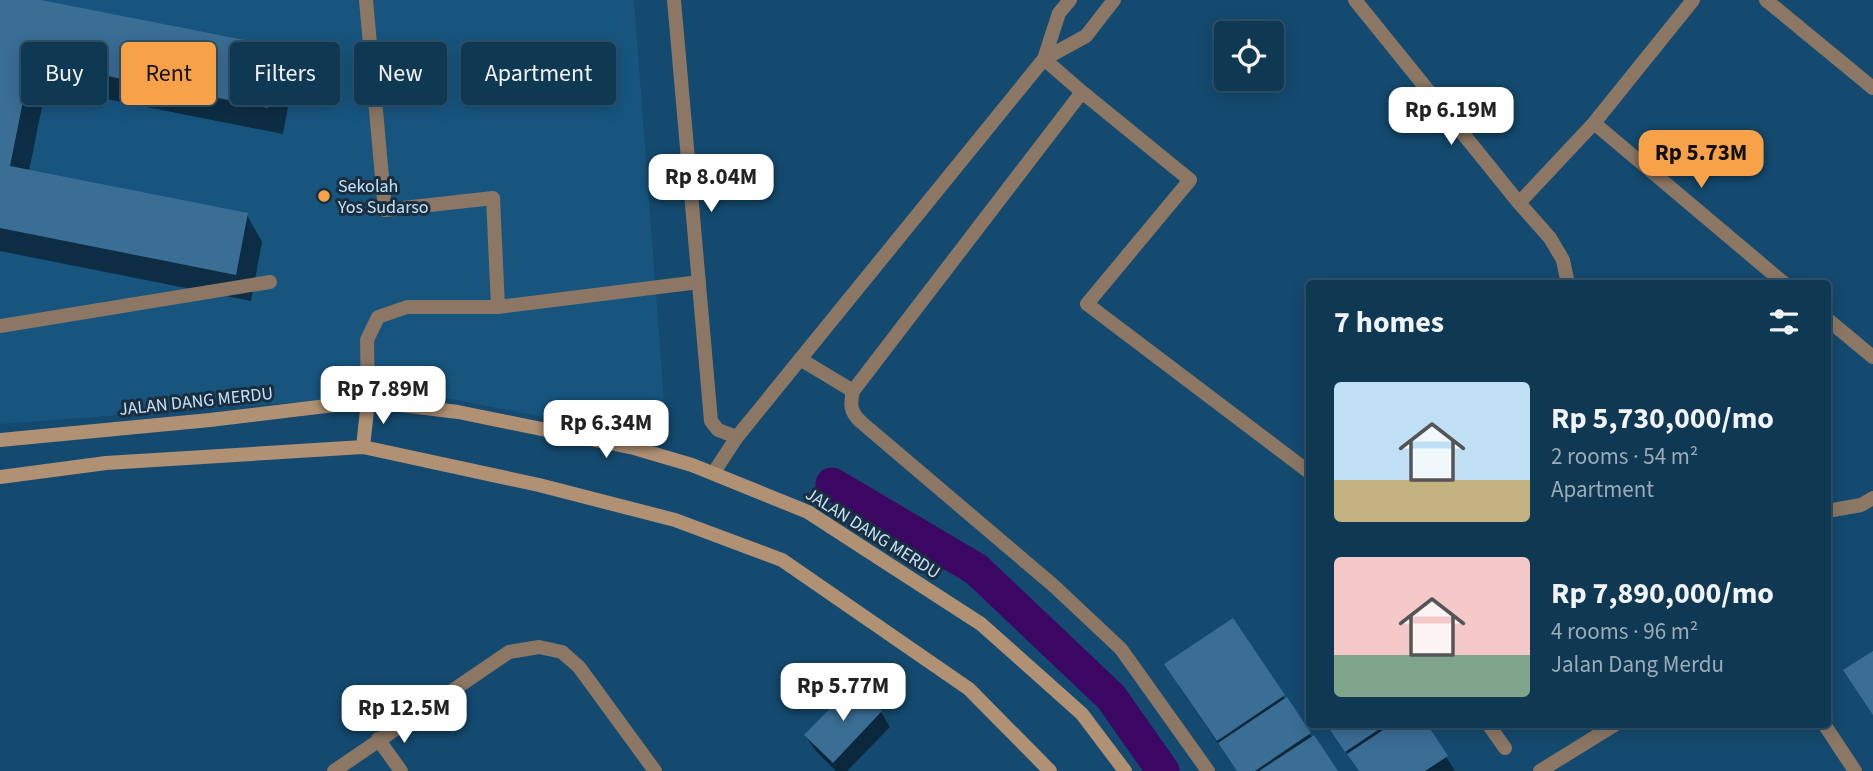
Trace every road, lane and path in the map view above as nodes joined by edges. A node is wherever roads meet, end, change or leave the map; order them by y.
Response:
1 (366, 0) edge
2 (674, 0) edge
3 (1070, 0) edge
4 (1114, 0) edge
5 (1355, 0) edge
6 (1693, 0) edge
7 (1766, 0) edge
8 (1044, 59) junction
9 (1873, 88) edge
10 (1082, 92) junction
11 (1594, 123) junction
12 (1519, 203) junction
13 (1567, 280) edge
14 (1780, 280) edge
15 (270, 282) dead end
16 (699, 282) junction
17 (498, 307) junction
18 (1831, 322) edge
19 (0, 326) edge
20 (1873, 357) edge
21 (800, 359) junction
22 (853, 391) junction
23 (368, 401) junction
24 (737, 437) junction
25 (0, 440) edge
26 (363, 447) junction
27 (1306, 470) edge
28 (714, 472) junction
29 (0, 477) edge
30 (1873, 498) edge
31 (1831, 510) edge
32 (1491, 728) edge
33 (1610, 728) edge
34 (1827, 728) edge
35 (378, 739) junction
36 (1505, 748) dead end
37 (334, 771) edge
38 (401, 771) edge
39 (655, 771) edge
40 (1050, 771) edge
41 (1125, 771) edge
42 (1208, 771) edge
43 (1540, 771) edge
44 (1855, 771) edge

1 - 17 street
2 - 16 street
3 - 8 street
4 - 8 street
5 - 12 street
6 - 11 street
7 - 9 street
8 - 10 street
8 - 21 street
10 - 22 street
10 - 27 street
11 - 12 street
11 - 14 street
12 - 13 street
15 - 19 street
16 - 17 street
16 - 24 street
17 - 23 street
18 - 20 street
21 - 22 street
21 - 24 street
22 - 42 street
23 - 25 main road, JALAN DANG MERDU
23 - 26 main road
23 - 28 main road, JALAN DANG MERDU
24 - 28 street
26 - 29 main road
26 - 40 main road
28 - 41 main road, JALAN DANG MERDU
30 - 31 street
32 - 36 street
33 - 43 street
34 - 44 street
35 - 37 street
35 - 38 street
35 - 39 street

